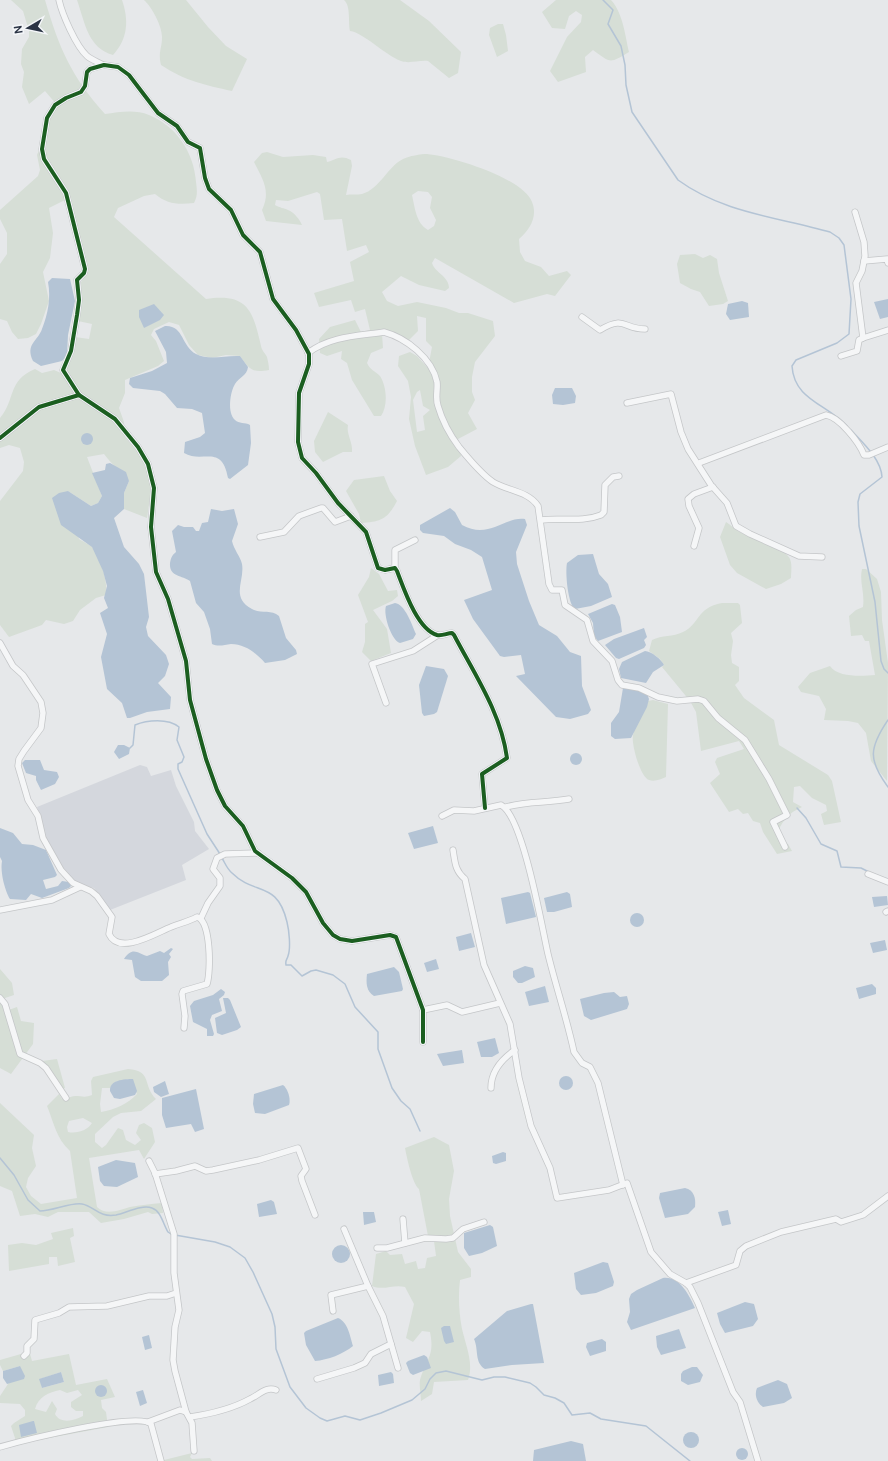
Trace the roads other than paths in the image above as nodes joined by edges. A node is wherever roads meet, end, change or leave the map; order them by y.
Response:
1 (59, 0) edge
2 (104, 65) junction
3 (855, 212) dead end
4 (864, 261) junction
5 (888, 263) edge
6 (582, 317) dead end
7 (645, 329) dead end
8 (888, 330) edge
9 (863, 338) junction
10 (308, 353) junction
11 (841, 356) dead end
12 (80, 395) junction
13 (627, 403) dead end
14 (0, 438) edge
15 (888, 447) edge
16 (699, 463) junction
17 (619, 476) dead end
18 (713, 487) junction
19 (351, 516) junction
20 (541, 520) junction
21 (260, 537) dead end
22 (415, 540) dead end
23 (694, 546) dead end
24 (822, 557) dead end
25 (395, 568) junction
26 (438, 635) junction
27 (0, 643) edge
28 (386, 703) dead end
29 (568, 799) dead end
30 (506, 807) junction
31 (485, 808) junction
32 (442, 816) dead end
33 (786, 847) dead end
34 (454, 850) dead end
35 (258, 853) junction
36 (868, 874) dead end
37 (888, 882) edge
38 (80, 887) junction
39 (0, 910) edge
40 (201, 918) junction
41 (0, 998) edge
42 (500, 1003) junction
43 (422, 1010) junction
44 (184, 1028) dead end
45 (423, 1042) dead end
46 (515, 1050) junction
47 (491, 1088) dead end
48 (66, 1098) dead end
49 (149, 1161) dead end
50 (155, 1174) junction
51 (623, 1186) junction
52 (888, 1196) edge
53 (314, 1215) dead end
54 (403, 1219) dead end
55 (484, 1222) dead end
56 (344, 1229) dead end
57 (405, 1243) junction
58 (377, 1248) dead end
59 (686, 1283) junction
60 (368, 1286) junction
61 (176, 1293) junction
62 (333, 1311) dead end
63 (391, 1344) junction
64 (24, 1356) dead end
65 (398, 1368) dead end
66 (316, 1379) dead end
67 (276, 1390) dead end
68 (186, 1412) junction
69 (190, 1417) junction
70 (148, 1422) junction
71 (0, 1446) edge
72 (194, 1451) dead end
73 (161, 1461) edge
74 (758, 1461) edge

1 - 2 street
2 - 10 street
2 - 12 street
3 - 4 street
4 - 5 street
4 - 9 street
6 - 7 street
8 - 9 street
9 - 11 street
10 - 19 street
10 - 20 street
12 - 14 street
12 - 35 street
13 - 16 street
15 - 16 street
16 - 18 street
17 - 20 street
18 - 23 street
18 - 24 street
19 - 21 street
19 - 25 street
20 - 33 street
22 - 25 street
25 - 26 street
26 - 28 street
26 - 31 street
27 - 38 street
29 - 30 street
30 - 31 street
30 - 51 street
31 - 32 street
34 - 42 street
35 - 40 street
35 - 43 street
36 - 37 street
38 - 39 street
38 - 40 street
40 - 44 street
41 - 48 street
42 - 43 street
42 - 46 street
43 - 45 street
46 - 47 street
46 - 51 street
49 - 50 street
50 - 53 street
50 - 61 street
51 - 59 street
52 - 59 street
54 - 57 street
55 - 57 street
56 - 60 street
57 - 58 street
59 - 74 street
60 - 62 street
60 - 63 street
61 - 64 street
61 - 68 street
63 - 65 street
63 - 66 street
67 - 69 street
68 - 69 street
68 - 70 street
69 - 72 street
70 - 71 street
70 - 73 street

